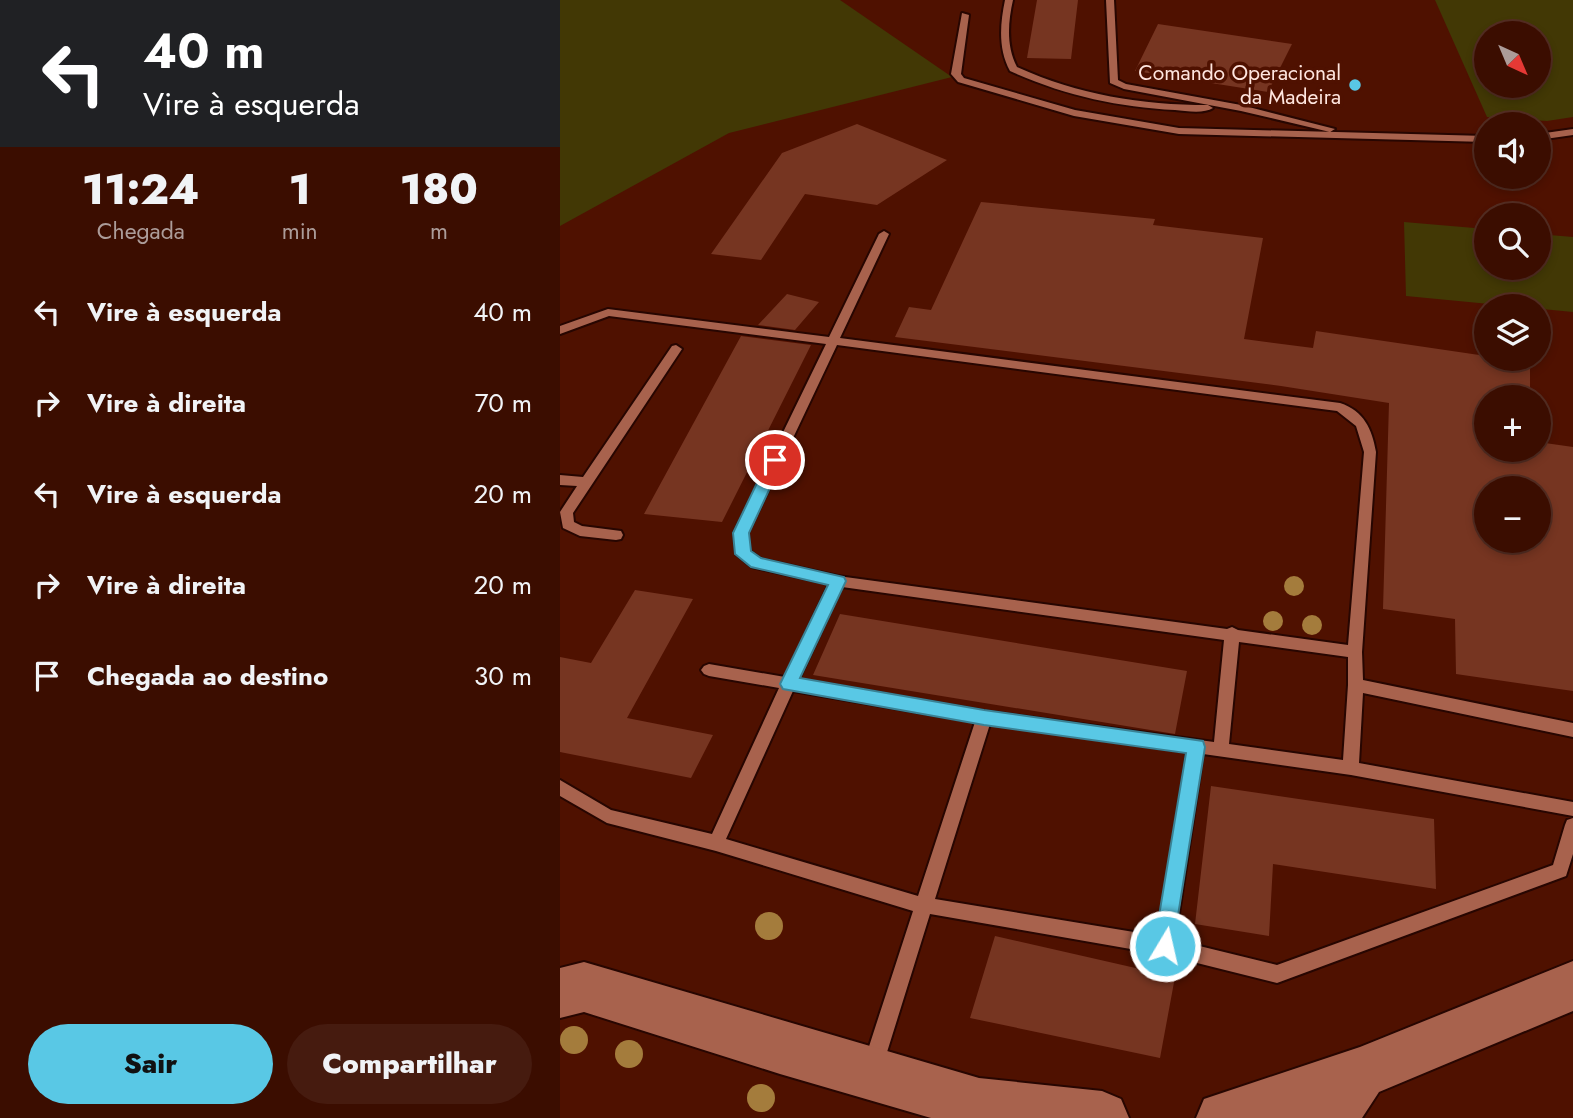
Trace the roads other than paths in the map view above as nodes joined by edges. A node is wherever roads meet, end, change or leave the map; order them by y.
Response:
1 (1009, 0) edge
2 (1110, 0) edge
3 (965, 15) dead end
4 (1241, 108) junction
5 (1573, 132) edge
6 (1349, 135) junction
7 (1551, 135) edge
8 (1474, 139) edge
9 (884, 234) dead end
10 (560, 330) edge
11 (832, 339) junction
12 (676, 349) dead end
13 (560, 480) edge
14 (587, 482) junction
15 (616, 535) dead end
16 (838, 581) junction
17 (1232, 633) junction
18 (1355, 652) junction
19 (709, 670) dead end
20 (789, 684) junction
21 (1356, 685) junction
22 (984, 718) junction
23 (1573, 730) edge
24 (1196, 747) junction
25 (1221, 750) junction
26 (1351, 768) junction
27 (560, 787) edge
28 (1573, 809) edge
29 (1573, 825) edge
30 (716, 843) junction
31 (922, 905) junction
32 (1165, 946) junction
33 (1573, 986) edge
34 (562, 988) edge
35 (1360, 1073) junction
36 (870, 1074) junction
37 (1102, 1118) edge
38 (1223, 1118) edge
39 (1331, 1118) edge

1 - 4 lane
2 - 4 lane
3 - 6 lane
4 - 6 lane
5 - 7 lane
6 - 8 lane
9 - 11 lane
10 - 11 lane
11 - 16 lane
11 - 18 lane
12 - 14 lane
13 - 14 lane
14 - 15 lane
16 - 17 lane
16 - 20 lane
17 - 18 lane
17 - 25 lane
18 - 21 lane
19 - 20 lane
20 - 22 lane
20 - 30 lane
21 - 23 lane
21 - 26 lane
22 - 24 lane
22 - 31 lane
24 - 25 lane
24 - 32 lane
25 - 26 lane
26 - 28 lane
27 - 30 lane
29 - 32 lane
30 - 31 lane
31 - 32 lane
31 - 36 lane
33 - 35 street
34 - 36 street
35 - 38 street
35 - 39 street
36 - 37 street

